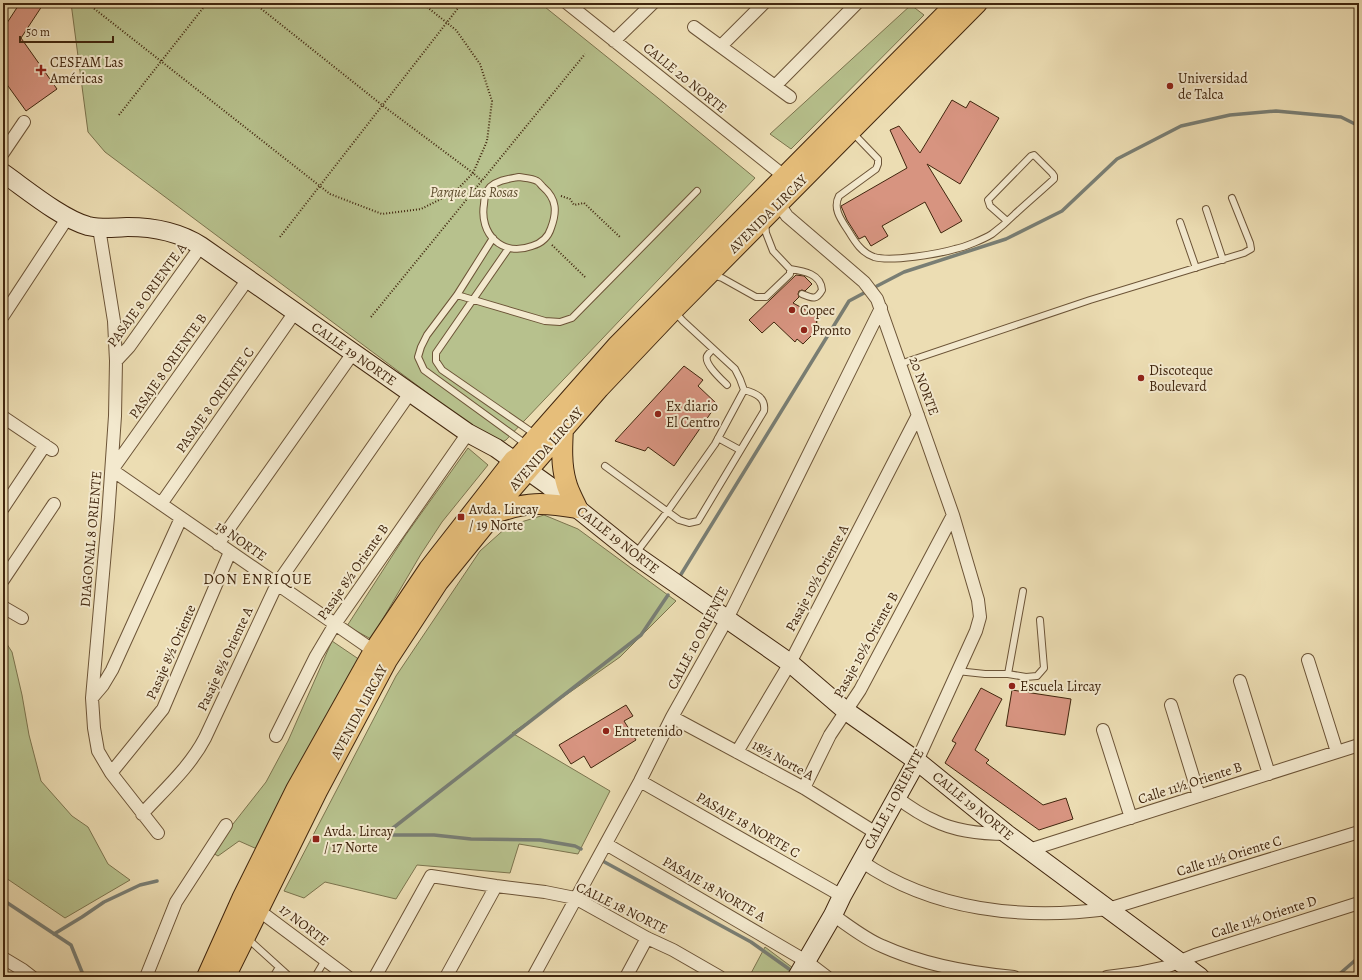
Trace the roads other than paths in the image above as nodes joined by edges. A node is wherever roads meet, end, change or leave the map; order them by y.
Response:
1 (567, 3) edge
2 (653, 3) edge
3 (764, 3) edge
4 (857, 3) edge
5 (956, 3) edge
6 (977, 3) edge
7 (694, 27) dead end
8 (614, 41) junction
9 (721, 46) junction
10 (775, 86) junction
11 (790, 97) dead end
12 (24, 122) dead end
13 (850, 131) junction
14 (3, 153) edge
15 (3, 173) edge
16 (784, 176) junction
17 (697, 191) dead end
18 (1232, 198) dead end
19 (778, 203) junction
20 (1206, 209) dead end
21 (68, 217) junction
22 (764, 218) junction
23 (1007, 222) junction
24 (1180, 222) dead end
25 (99, 228) junction
26 (493, 238) junction
27 (201, 246) junction
28 (508, 249) junction
29 (1223, 260) junction
30 (1196, 268) junction
31 (790, 269) junction
32 (709, 274) junction
33 (248, 279) junction
34 (802, 294) dead end
35 (457, 295) junction
36 (473, 299) junction
37 (881, 308) junction
38 (673, 310) junction
39 (295, 312) junction
40 (3, 316) edge
41 (714, 349) junction
42 (353, 353) junction
43 (116, 361) junction
44 (900, 364) junction
45 (727, 385) dead end
46 (744, 390) junction
47 (410, 393) junction
48 (918, 415) junction
49 (3, 417) edge
50 (563, 428) junction
51 (468, 434) junction
52 (718, 438) junction
53 (533, 441) junction
54 (740, 450) junction
55 (520, 466) junction
56 (605, 466) dead end
57 (112, 470) junction
58 (54, 504) dead end
59 (160, 504) junction
60 (3, 508) edge
61 (577, 508) junction
62 (667, 512) junction
63 (494, 513) junction
64 (953, 515) junction
65 (181, 518) junction
66 (218, 544) junction
67 (230, 552) junction
68 (635, 554) junction
69 (3, 580) edge
70 (277, 584) junction
71 (1022, 591) dead end
72 (3, 607) edge
73 (980, 617) joint
74 (22, 618) dead end
75 (726, 619) junction
76 (1040, 620) dead end
77 (335, 624) junction
78 (374, 651) junction
79 (1308, 660) dead end
80 (790, 663) junction
81 (958, 670) junction
82 (1008, 674) junction
83 (1240, 681) dead end
84 (92, 698) junction
85 (1171, 705) dead end
86 (846, 712) junction
87 (672, 717) junction
88 (1103, 730) dead end
89 (276, 736) dead end
90 (1359, 745) edge
91 (737, 752) junction
92 (1337, 752) junction
93 (916, 761) junction
94 (111, 773) junction
95 (1269, 774) junction
96 (640, 781) junction
97 (804, 788) junction
98 (1199, 796) junction
99 (896, 797) junction
100 (142, 814) junction
101 (1131, 818) junction
102 (226, 825) dead end
103 (1359, 832) edge
104 (158, 833) dead end
105 (876, 833) junction
106 (1008, 834) junction
107 (606, 844) junction
108 (1029, 850) junction
109 (861, 861) junction
110 (496, 886) junction
111 (842, 896) junction
112 (575, 898) junction
113 (242, 899) junction
114 (1359, 903) edge
115 (1108, 909) junction
116 (259, 910) junction
117 (833, 915) junction
118 (245, 936) junction
119 (647, 938) junction
120 (3, 958) edge
121 (325, 960) junction
122 (806, 961) junction
123 (1180, 962) junction
124 (279, 967) junction
125 (714, 975) edge
126 (32, 977) edge
127 (146, 977) edge
128 (208, 977) edge
129 (225, 977) edge
130 (273, 977) edge
131 (290, 977) edge
132 (315, 977) edge
133 (348, 977) edge
134 (375, 977) edge
135 (446, 977) edge
136 (533, 977) edge
137 (626, 977) edge
138 (797, 977) edge
139 (827, 977) edge
140 (1014, 977) edge
141 (1107, 977) edge
142 (1200, 977) edge

1 - 8 street, CALLE 20 NORTE
2 - 8 street
3 - 9 street
4 - 10 street
5 - 16 main road, AVENIDA LIRCAY
6 - 13 main road, AVENIDA LIRCAY
7 - 9 street
8 - 16 street, CALLE 20 NORTE
9 - 10 street
10 - 11 street
12 - 14 street
13 - 19 main road, AVENIDA LIRCAY
13 - 23 lane
15 - 21 street, CALLE 19 NORTE
16 - 53 main road, AVENIDA LIRCAY
17 - 36 lane
18 - 29 lane
19 - 22 main road, AVENIDA LIRCAY
19 - 37 street, 20 NORTE
20 - 29 lane
21 - 25 street, CALLE 19 NORTE
21 - 40 street
22 - 31 lane
22 - 32 main road, AVENIDA LIRCAY
23 - 23 lane
24 - 30 lane
25 - 27 street, CALLE 19 NORTE
25 - 43 street, DIAGONAL 8 ORIENTE
26 - 28 lane
26 - 28 lane
26 - 35 lane
27 - 33 street, CALLE 19 NORTE
27 - 43 street, PASAJE 8 ORIENTE A
28 - 36 lane
29 - 30 lane
30 - 44 lane
31 - 32 lane
31 - 34 lane
32 - 38 main road, AVENIDA LIRCAY
33 - 39 street, CALLE 19 NORTE
33 - 57 street, PASAJE 8 ORIENTE B
35 - 36 lane
35 - 53 lane
36 - 53 lane
37 - 44 street, 20 NORTE
37 - 75 street, CALLE 10 ORIENTE
38 - 41 lane
38 - 50 main road, AVENIDA LIRCAY
39 - 42 street, CALLE 19 NORTE
39 - 59 street, PASAJE 8 ORIENTE C
41 - 45 lane
41 - 46 lane
42 - 47 street, CALLE 19 NORTE
42 - 66 street
43 - 57 street, DIAGONAL 8 ORIENTE
44 - 48 street, 20 NORTE
46 - 52 lane
46 - 54 lane
47 - 51 street, CALLE 19 NORTE
47 - 70 street, Pasaje 8½ Oriente A
48 - 64 street, 20 NORTE
48 - 80 street, Pasaje 10½ Oriente A
49 - 60 street
50 - 55 main road, AVENIDA LIRCAY
50 - 61 main road
51 - 55 street, CALLE 19 NORTE
51 - 77 street, Pasaje 8½ Oriente B
52 - 54 lane
52 - 62 lane
53 - 55 main road, AVENIDA LIRCAY
54 - 62 lane
55 - 61 street, CALLE 19 NORTE
55 - 63 main road, AVENIDA LIRCAY
55 - 78 main road, AVENIDA LIRCAY
56 - 62 lane
57 - 59 street, 18 NORTE
57 - 84 street, DIAGONAL 8 ORIENTE
58 - 69 street
59 - 65 street, 18 NORTE
61 - 63 main road
61 - 68 street, CALLE 19 NORTE
62 - 68 lane
63 - 116 main road, AVENIDA LIRCAY
64 - 73 street, 20 NORTE
64 - 86 street, Pasaje 10½ Oriente B
65 - 66 street, 18 NORTE
65 - 84 street
66 - 67 street, 18 NORTE
67 - 70 street, 18 NORTE
67 - 94 street, Pasaje 8½ Oriente
68 - 75 street, CALLE 19 NORTE
70 - 77 street, 18 NORTE
70 - 100 street, Pasaje 8½ Oriente A
71 - 82 lane
72 - 74 street
73 - 81 street, CALLE 11 ORIENTE
75 - 80 street, CALLE 19 NORTE
75 - 87 street, CALLE 10 ORIENTE
76 - 82 lane
77 - 78 street, 18 NORTE
77 - 89 street, Pasaje 8½ Oriente B
78 - 113 main road, AVENIDA LIRCAY
79 - 92 street
80 - 86 street, CALLE 19 NORTE
80 - 91 street, Pasaje 10½ Oriente A
81 - 82 lane
81 - 93 street, CALLE 11 ORIENTE
83 - 95 street
84 - 94 street, DIAGONAL 8 ORIENTE
85 - 98 street
86 - 93 street, CALLE 19 NORTE
86 - 97 street, Pasaje 10½ Oriente B
87 - 91 street, 18½ Norte A
87 - 96 street, CALLE 10 ORIENTE
88 - 101 street
90 - 92 street, Calle 11½ Oriente B
91 - 97 street, 18½ Norte A
92 - 95 street, Calle 11½ Oriente B
93 - 99 street, CALLE 11 ORIENTE
93 - 106 street, CALLE 19 NORTE
94 - 100 street, DIAGONAL 8 ORIENTE
95 - 98 street, Calle 11½ Oriente B
96 - 107 street, CALLE 10 ORIENTE
96 - 111 street, PASAJE 18 NORTE C
97 - 105 street, 18½ Norte A
98 - 101 street, Calle 11½ Oriente B
99 - 105 street, CALLE 11 ORIENTE
99 - 106 street
100 - 104 street, DIAGONAL 8 ORIENTE
101 - 108 street, Calle 11½ Oriente B
102 - 127 street
103 - 115 street, Calle 11½ Oriente C
105 - 109 street, CALLE 11 ORIENTE
106 - 108 street, CALLE 19 NORTE
107 - 112 street, CALLE 10 ORIENTE
107 - 122 street, PASAJE 18 NORTE A
108 - 115 street, CALLE 19 NORTE
109 - 111 street, CALLE 11 ORIENTE
109 - 115 street, Calle 11½ Oriente C
110 - 112 street, CALLE 18 NORTE
110 - 134 street, CALLE 18 NORTE
110 - 135 street
111 - 117 street, CALLE 11 ORIENTE
112 - 119 street, CALLE 18 NORTE
112 - 136 street, CALLE 10 ORIENTE
113 - 116 street, 17 NORTE
113 - 128 main road, AVENIDA LIRCAY
114 - 123 street, Calle 11½ Oriente D
115 - 123 street, CALLE 19 NORTE
116 - 118 main road, AVENIDA LIRCAY
116 - 121 street, 17 NORTE
117 - 122 street, CALLE 11 ORIENTE
117 - 140 street
118 - 124 lane
118 - 129 main road, AVENIDA LIRCAY
119 - 125 street, CALLE 18 NORTE
119 - 137 street
120 - 126 street
121 - 132 lane
121 - 133 street, 17 NORTE
122 - 138 street, CALLE 11 ORIENTE
122 - 139 street, PASAJE 18 NORTE A
123 - 141 street, Calle 11½ Oriente D
123 - 142 street, CALLE 19 NORTE
124 - 130 lane
124 - 131 lane

